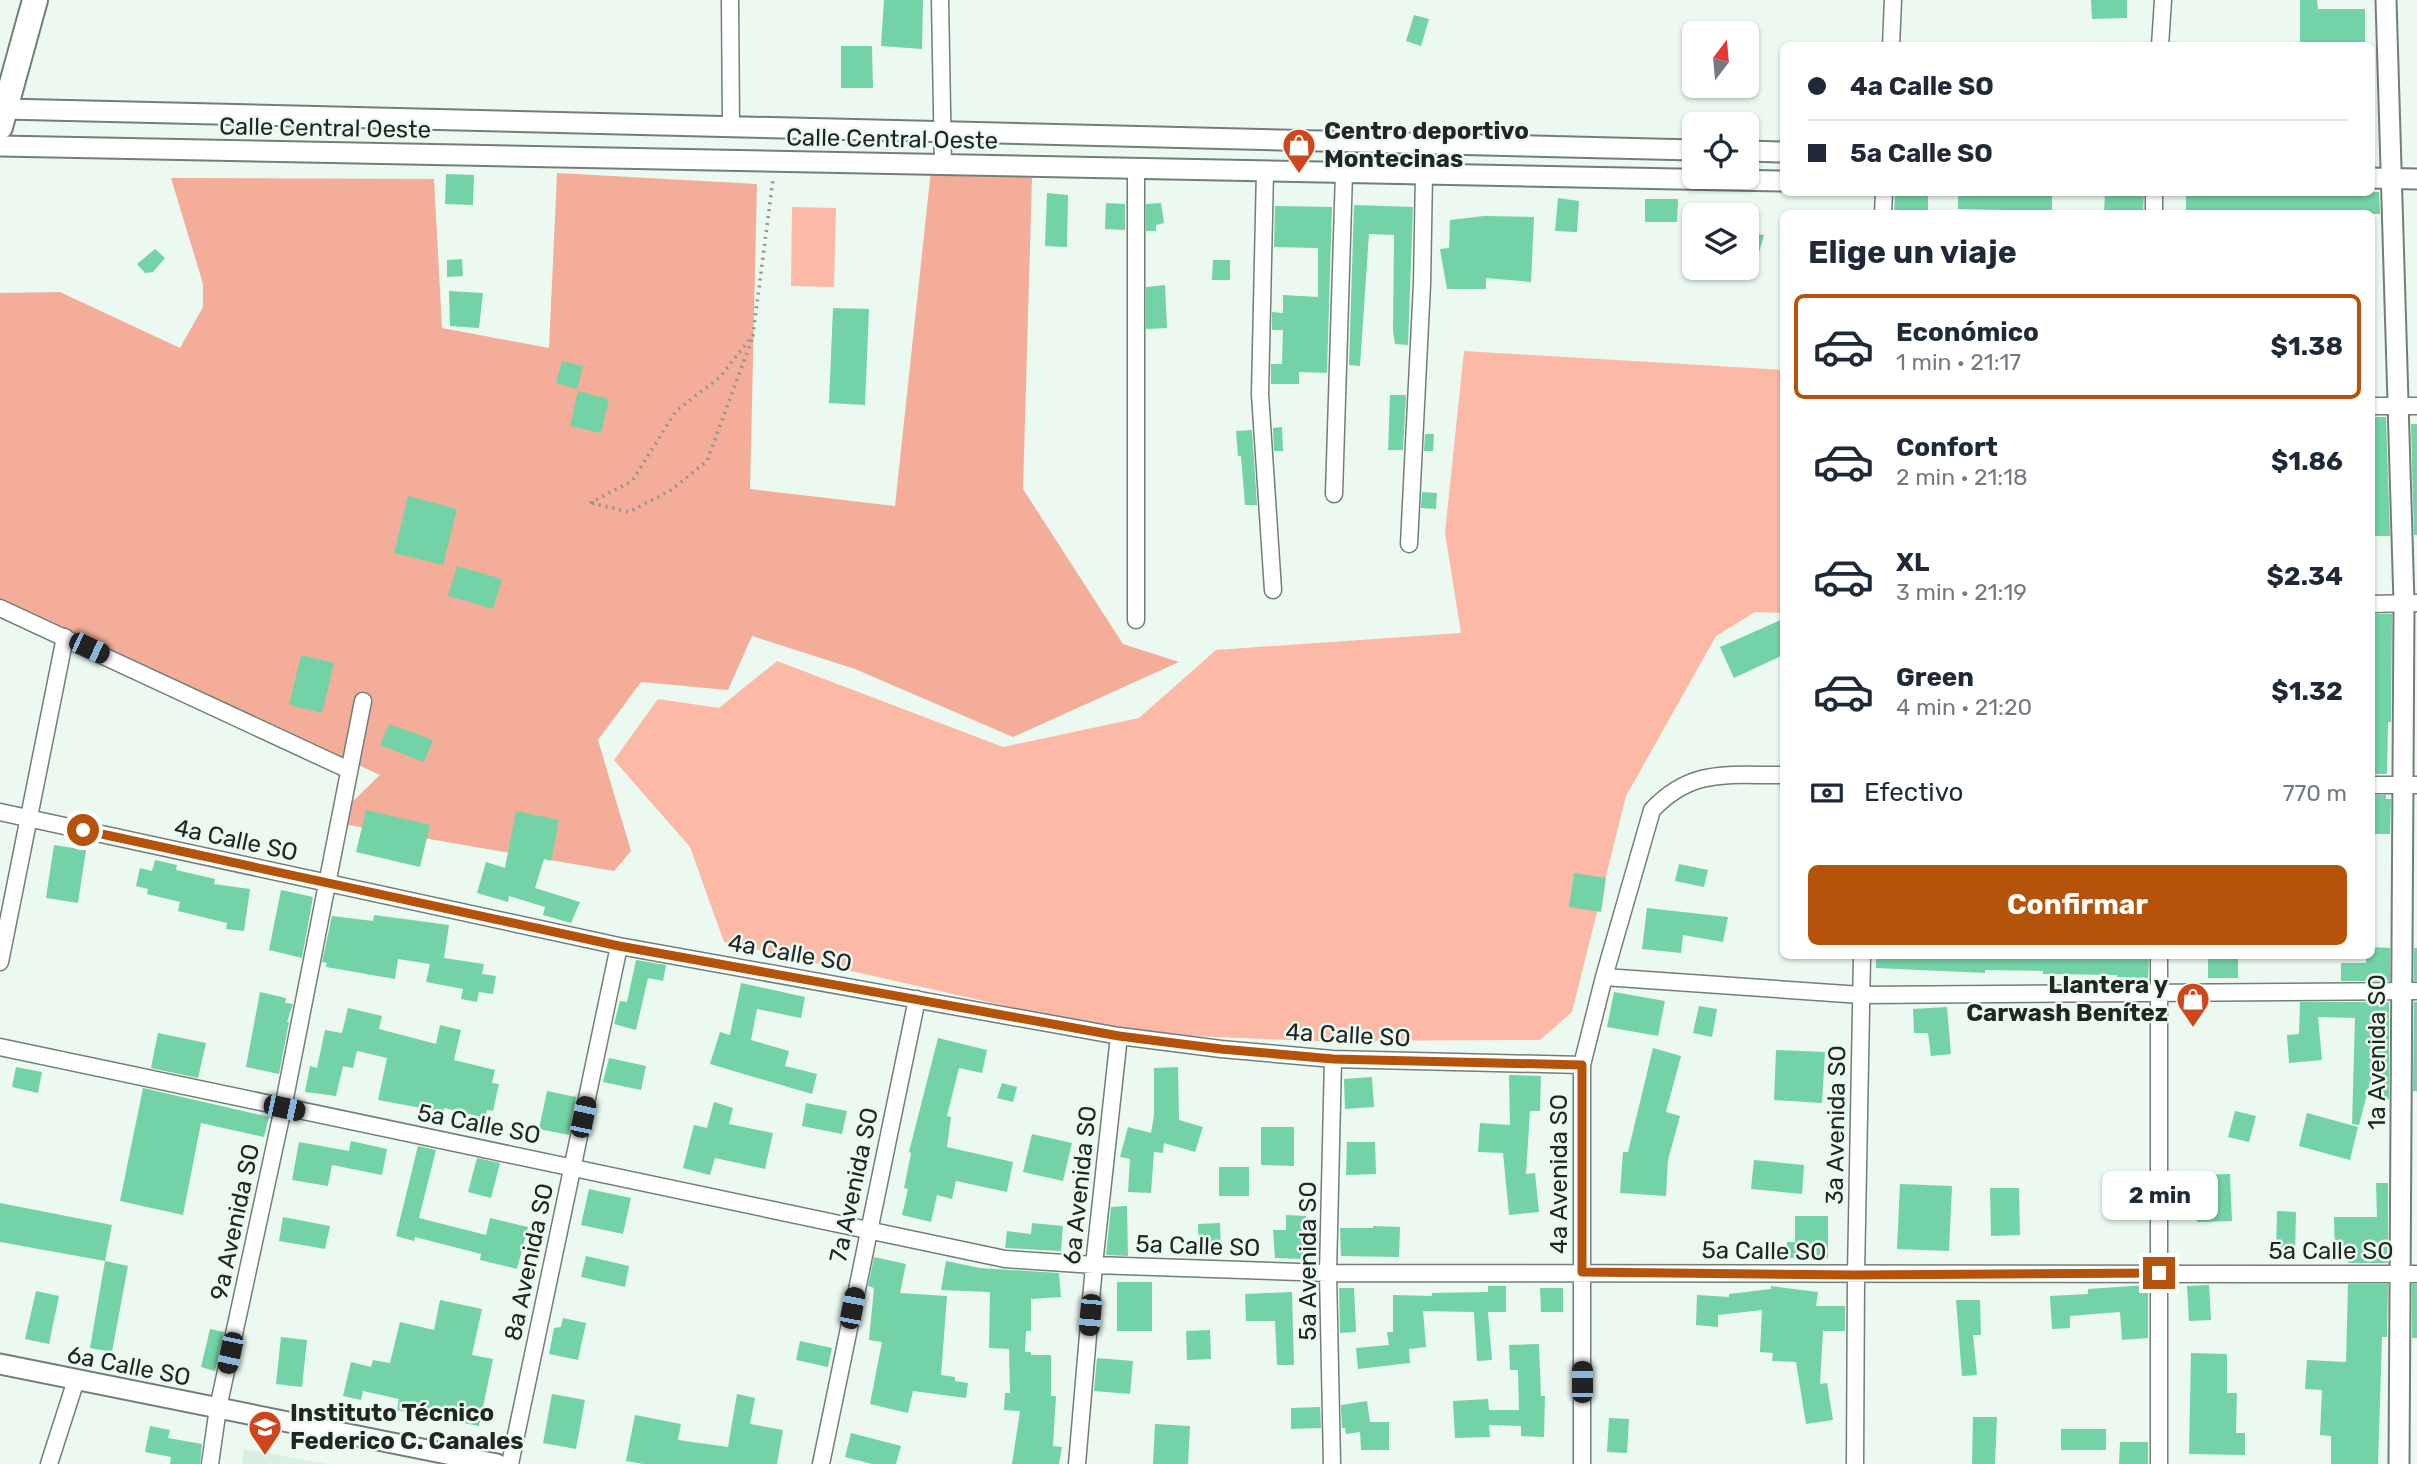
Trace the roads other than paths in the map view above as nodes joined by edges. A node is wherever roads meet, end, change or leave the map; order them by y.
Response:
1 (35, 0) edge
2 (730, 0) edge
3 (940, 0) edge
4 (1893, 0) edge
5 (2163, 0) edge
6 (2386, 0) edge
7 (1891, 42) edge
8 (2161, 42) edge
9 (3, 118) edge
10 (731, 126) junction
11 (944, 131) junction
12 (0, 146) edge
13 (1682, 150) edge
14 (1759, 151) edge
15 (1780, 152) edge
16 (943, 164) junction
17 (1136, 168) junction
18 (1265, 171) junction
19 (1345, 173) junction
20 (1424, 174) junction
21 (2381, 178) edge
22 (2417, 179) edge
23 (1780, 181) edge
24 (2375, 406) edge
25 (2417, 406) edge
26 (2397, 407) junction
27 (1335, 494) dead end
28 (1409, 544) dead end
29 (1273, 590) dead end
30 (2410, 603) edge
31 (2375, 604) edge
32 (0, 608) edge
33 (1136, 620) dead end
34 (65, 637) junction
35 (363, 701) dead end
36 (349, 771) junction
37 (1780, 775) edge
38 (2375, 785) edge
39 (2411, 785) edge
40 (0, 812) edge
41 (29, 818) junction
42 (327, 883) junction
43 (619, 946) junction
44 (1862, 959) edge
45 (2159, 959) edge
46 (0, 962) edge
47 (1604, 977) junction
48 (2410, 991) edge
49 (2159, 994) junction
50 (1861, 995) junction
51 (916, 999) junction
52 (1119, 1036) junction
53 (0, 1047) edge
54 (1333, 1059) junction
55 (1582, 1065) junction
56 (284, 1108) junction
57 (572, 1166) junction
58 (868, 1231) junction
59 (1094, 1265) junction
60 (1582, 1272) junction
61 (1328, 1273) junction
62 (2159, 1273) junction
63 (2409, 1274) edge
64 (1856, 1275) junction
65 (0, 1364) edge
66 (76, 1380) junction
67 (218, 1408) junction
68 (49, 1464) edge
69 (210, 1464) edge
70 (497, 1464) edge
71 (510, 1464) edge
72 (821, 1464) edge
73 (1077, 1464) edge
74 (1332, 1464) edge
75 (1582, 1464) edge
76 (1855, 1464) edge
77 (2159, 1464) edge
78 (2399, 1464) edge

1 - 9 main road
2 - 10 street
3 - 11 street
4 - 7 street
5 - 8 street
6 - 21 street, 1a Avenida SO
9 - 10 street, Calle Central Oeste
10 - 11 street, Calle Central Oeste
11 - 13 street, Calle Central Oeste
11 - 16 street
12 - 16 street, Calle Central Oeste
14 - 15 street
16 - 17 street, Calle Central Oeste
17 - 18 street, Calle Central Oeste
17 - 33 street
18 - 19 street, Calle Central Oeste
18 - 29 street
19 - 20 street, Calle Central Oeste
19 - 27 street
20 - 23 street, Calle Central Oeste
20 - 28 street
21 - 22 street
21 - 26 street, 1a Avenida SO
24 - 26 street
25 - 26 street
26 - 30 street, 1a Avenida SO
30 - 31 street
30 - 39 street, 1a Avenida SO
32 - 34 street
34 - 36 street
34 - 41 street
35 - 36 street, 9a Avenida SO
36 - 42 street, 9a Avenida SO
37 - 47 street, 4a Avenida SO
38 - 39 street
39 - 48 street, 1a Avenida SO
40 - 41 street, 4a Calle SO
41 - 42 street, 4a Calle SO
41 - 46 street
42 - 43 street, 4a Calle SO
42 - 56 street, 9a Avenida SO
43 - 51 street, 4a Calle SO
43 - 57 street, 8a Avenida SO
44 - 50 street, 3a Avenida SO
45 - 49 street
47 - 50 street
47 - 55 street, 4a Avenida SO
48 - 49 street
48 - 63 street, 1a Avenida SO
49 - 50 street
49 - 62 street
50 - 64 street, 3a Avenida SO
51 - 52 street, 4a Calle SO
51 - 58 street, 7a Avenida SO
52 - 54 street, 4a Calle SO
52 - 59 street, 6a Avenida SO
53 - 56 street, 5a Calle SO
54 - 55 street, 4a Calle SO
54 - 61 street, 5a Avenida SO
55 - 60 street, 4a Avenida SO
56 - 57 street, 5a Calle SO
56 - 67 street, 9a Avenida SO
57 - 58 street, 5a Calle SO
57 - 71 street, 8a Avenida SO
58 - 59 street, 5a Calle SO
58 - 72 street, 7a Avenida SO
59 - 61 street, 5a Calle SO
59 - 73 street, 6a Avenida SO
60 - 61 street, 5a Calle SO
60 - 64 street, 5a Calle SO
60 - 75 street, 4a Avenida SO
61 - 74 street, 5a Avenida SO
62 - 63 street, 5a Calle SO
62 - 64 street, 5a Calle SO
62 - 77 street
63 - 78 street, 1a Avenida SO
64 - 76 street, 3a Avenida SO
65 - 66 street, 6a Calle SO
66 - 67 street, 6a Calle SO
66 - 68 street
67 - 69 street, 9a Avenida SO
67 - 70 street, 6a Calle SO

